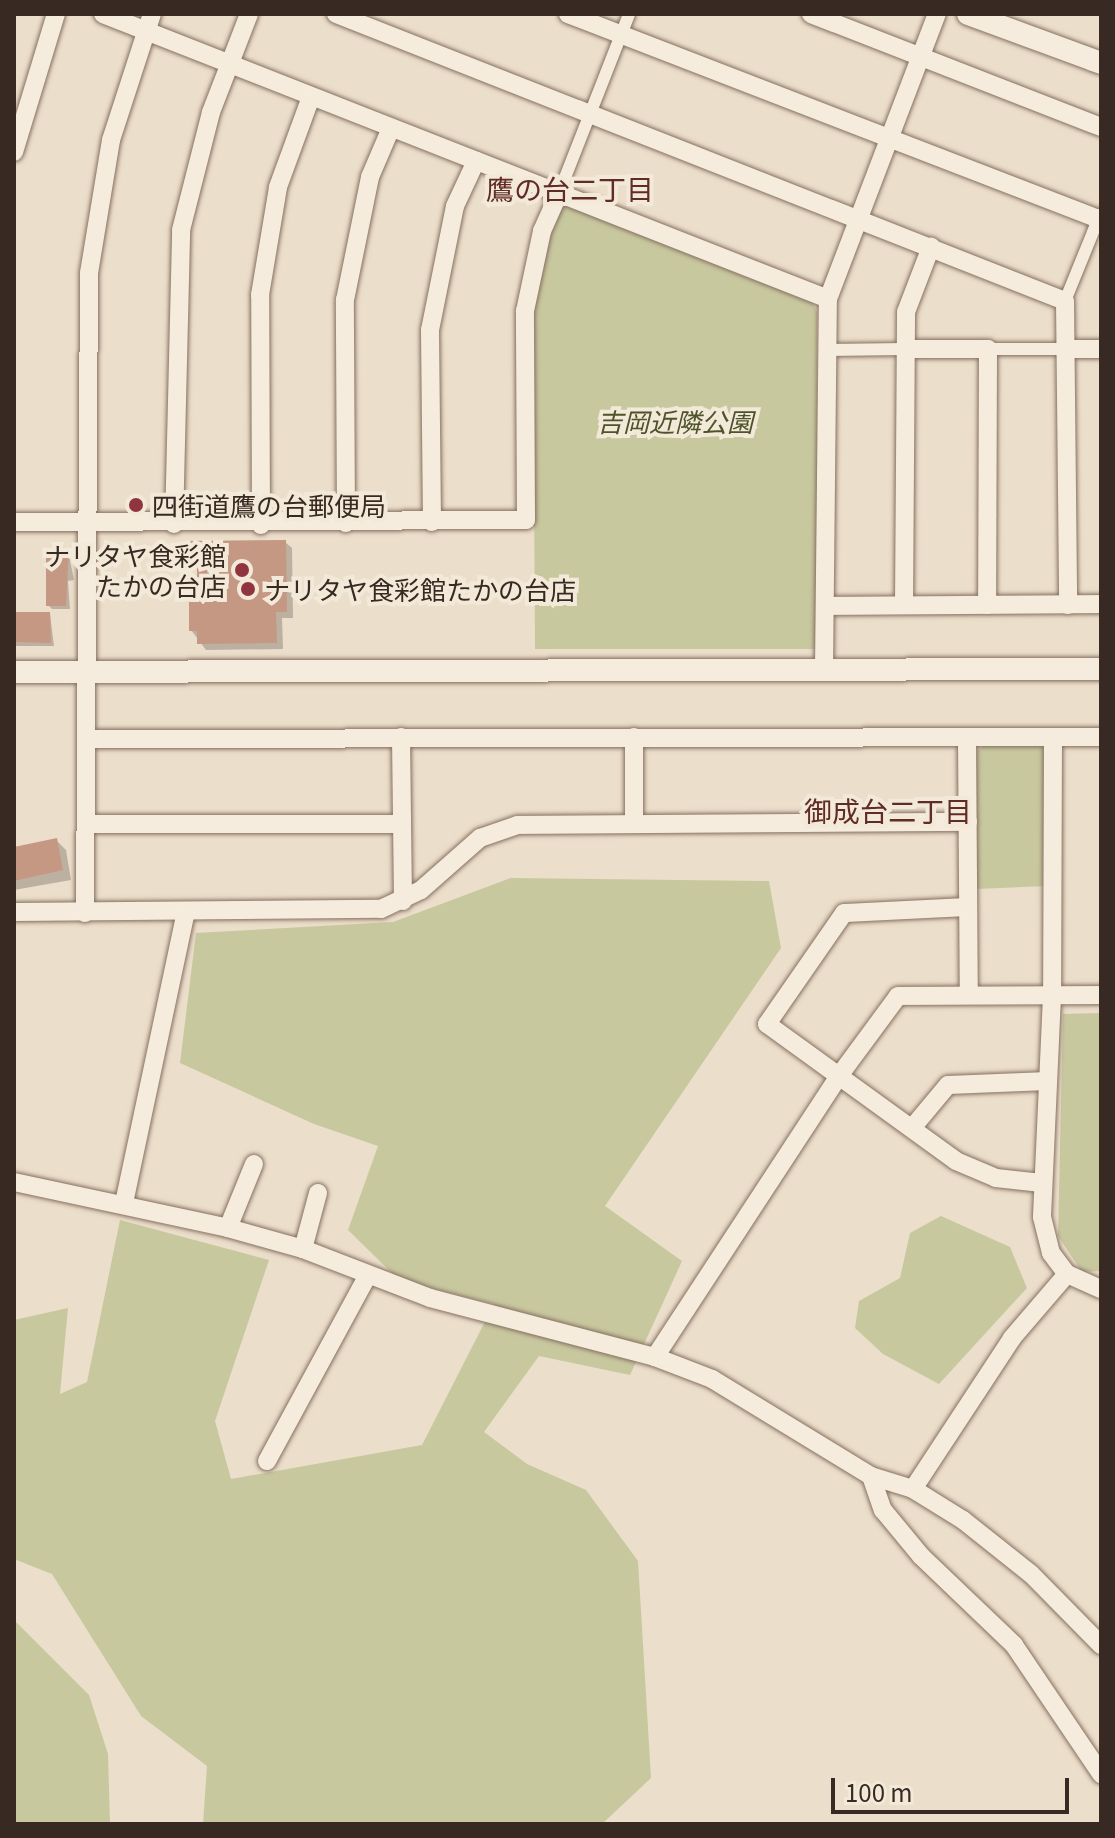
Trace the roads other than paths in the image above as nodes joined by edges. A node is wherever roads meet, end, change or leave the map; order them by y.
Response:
1 (56, 14) edge
2 (103, 14) edge
3 (249, 14) edge
4 (336, 14) edge
5 (568, 14) edge
6 (629, 14) edge
7 (811, 14) edge
8 (937, 14) edge
9 (968, 14) edge
10 (148, 23) edge
11 (621, 34) junction
12 (921, 57) junction
13 (231, 60) junction
14 (1101, 63) edge
15 (311, 97) junction
16 (590, 113) junction
17 (1101, 127) edge
18 (391, 128) junction
19 (889, 138) junction
20 (14, 152) edge
21 (476, 161) junction
22 (559, 193) junction
23 (856, 217) junction
24 (1100, 217) edge
25 (931, 247) junction
26 (828, 299) junction
27 (1065, 301) junction
28 (905, 349) junction
29 (988, 349) junction
30 (1066, 349) junction
31 (1101, 349) edge
32 (827, 350) junction
33 (14, 522) edge
34 (432, 522) junction
35 (346, 523) junction
36 (89, 524) junction
37 (174, 524) junction
38 (261, 525) junction
39 (1101, 604) edge
40 (904, 605) junction
41 (987, 605) junction
42 (1068, 605) junction
43 (825, 606) junction
44 (1101, 669) edge
45 (824, 670) junction
46 (14, 672) edge
47 (89, 672) junction
48 (401, 737) junction
49 (634, 737) junction
50 (967, 737) junction
51 (1053, 737) junction
52 (1101, 737) edge
53 (86, 739) junction
54 (634, 822) junction
55 (968, 822) junction
56 (87, 824) junction
57 (402, 824) junction
58 (403, 901) junction
59 (968, 907) junction
60 (14, 912) edge
61 (186, 912) junction
62 (85, 913) junction
63 (969, 995) junction
64 (1101, 995) edge
65 (1052, 996) junction
66 (839, 1076) junction
67 (1048, 1081) junction
68 (912, 1128) junction
69 (254, 1164) dead end
70 (14, 1182) edge
71 (1042, 1183) junction
72 (318, 1193) dead end
73 (124, 1203) junction
74 (228, 1228) junction
75 (303, 1249) junction
76 (1067, 1274) junction
77 (367, 1277) junction
78 (1101, 1289) edge
79 (655, 1357) junction
80 (267, 1461) dead end
81 (871, 1476) junction
82 (913, 1489) junction
83 (1101, 1645) edge
84 (1101, 1774) edge

1 - 20 street
2 - 10 street
3 - 13 street
4 - 16 street
5 - 11 street
6 - 11 street
7 - 12 street
8 - 12 street
9 - 14 street
10 - 13 street
10 - 36 street
11 - 16 street
11 - 19 street
12 - 17 street
12 - 19 street
13 - 15 street
13 - 37 street
15 - 18 street
15 - 38 street
16 - 22 street
16 - 23 street
18 - 21 street
18 - 35 street
19 - 23 street
19 - 24 street
21 - 22 street
21 - 34 street
22 - 26 street
22 - 34 street
23 - 25 street
23 - 26 street
24 - 27 street
25 - 27 street
25 - 28 street
26 - 32 street
27 - 30 street
28 - 29 street
28 - 32 street
28 - 40 street
29 - 30 street
29 - 41 street
30 - 31 street
30 - 42 street
32 - 43 street
33 - 36 street
34 - 35 street
35 - 38 street
36 - 37 street
36 - 47 street
37 - 38 street
39 - 42 street
40 - 41 street
40 - 43 street
41 - 42 street
43 - 45 street
44 - 45 street
45 - 47 street
46 - 47 street
47 - 53 street
48 - 49 street
48 - 53 street
48 - 57 street
49 - 50 street
49 - 54 street
50 - 51 street
50 - 55 street
51 - 52 street
51 - 65 street
53 - 56 street
54 - 55 street
54 - 58 street
55 - 59 street
56 - 57 street
56 - 62 street
57 - 58 street
58 - 61 street
59 - 63 street
59 - 66 street
60 - 62 street
61 - 62 street
61 - 73 street
63 - 65 street
63 - 66 street
64 - 65 street
65 - 67 street
66 - 68 street
66 - 79 street
67 - 68 street
67 - 71 street
68 - 71 street
69 - 74 street
70 - 73 street
71 - 76 street
72 - 75 street
73 - 74 street
74 - 75 street
75 - 77 street
76 - 78 street
76 - 82 street
77 - 79 street
77 - 80 street
79 - 81 street
81 - 82 street
81 - 84 street
82 - 83 street

